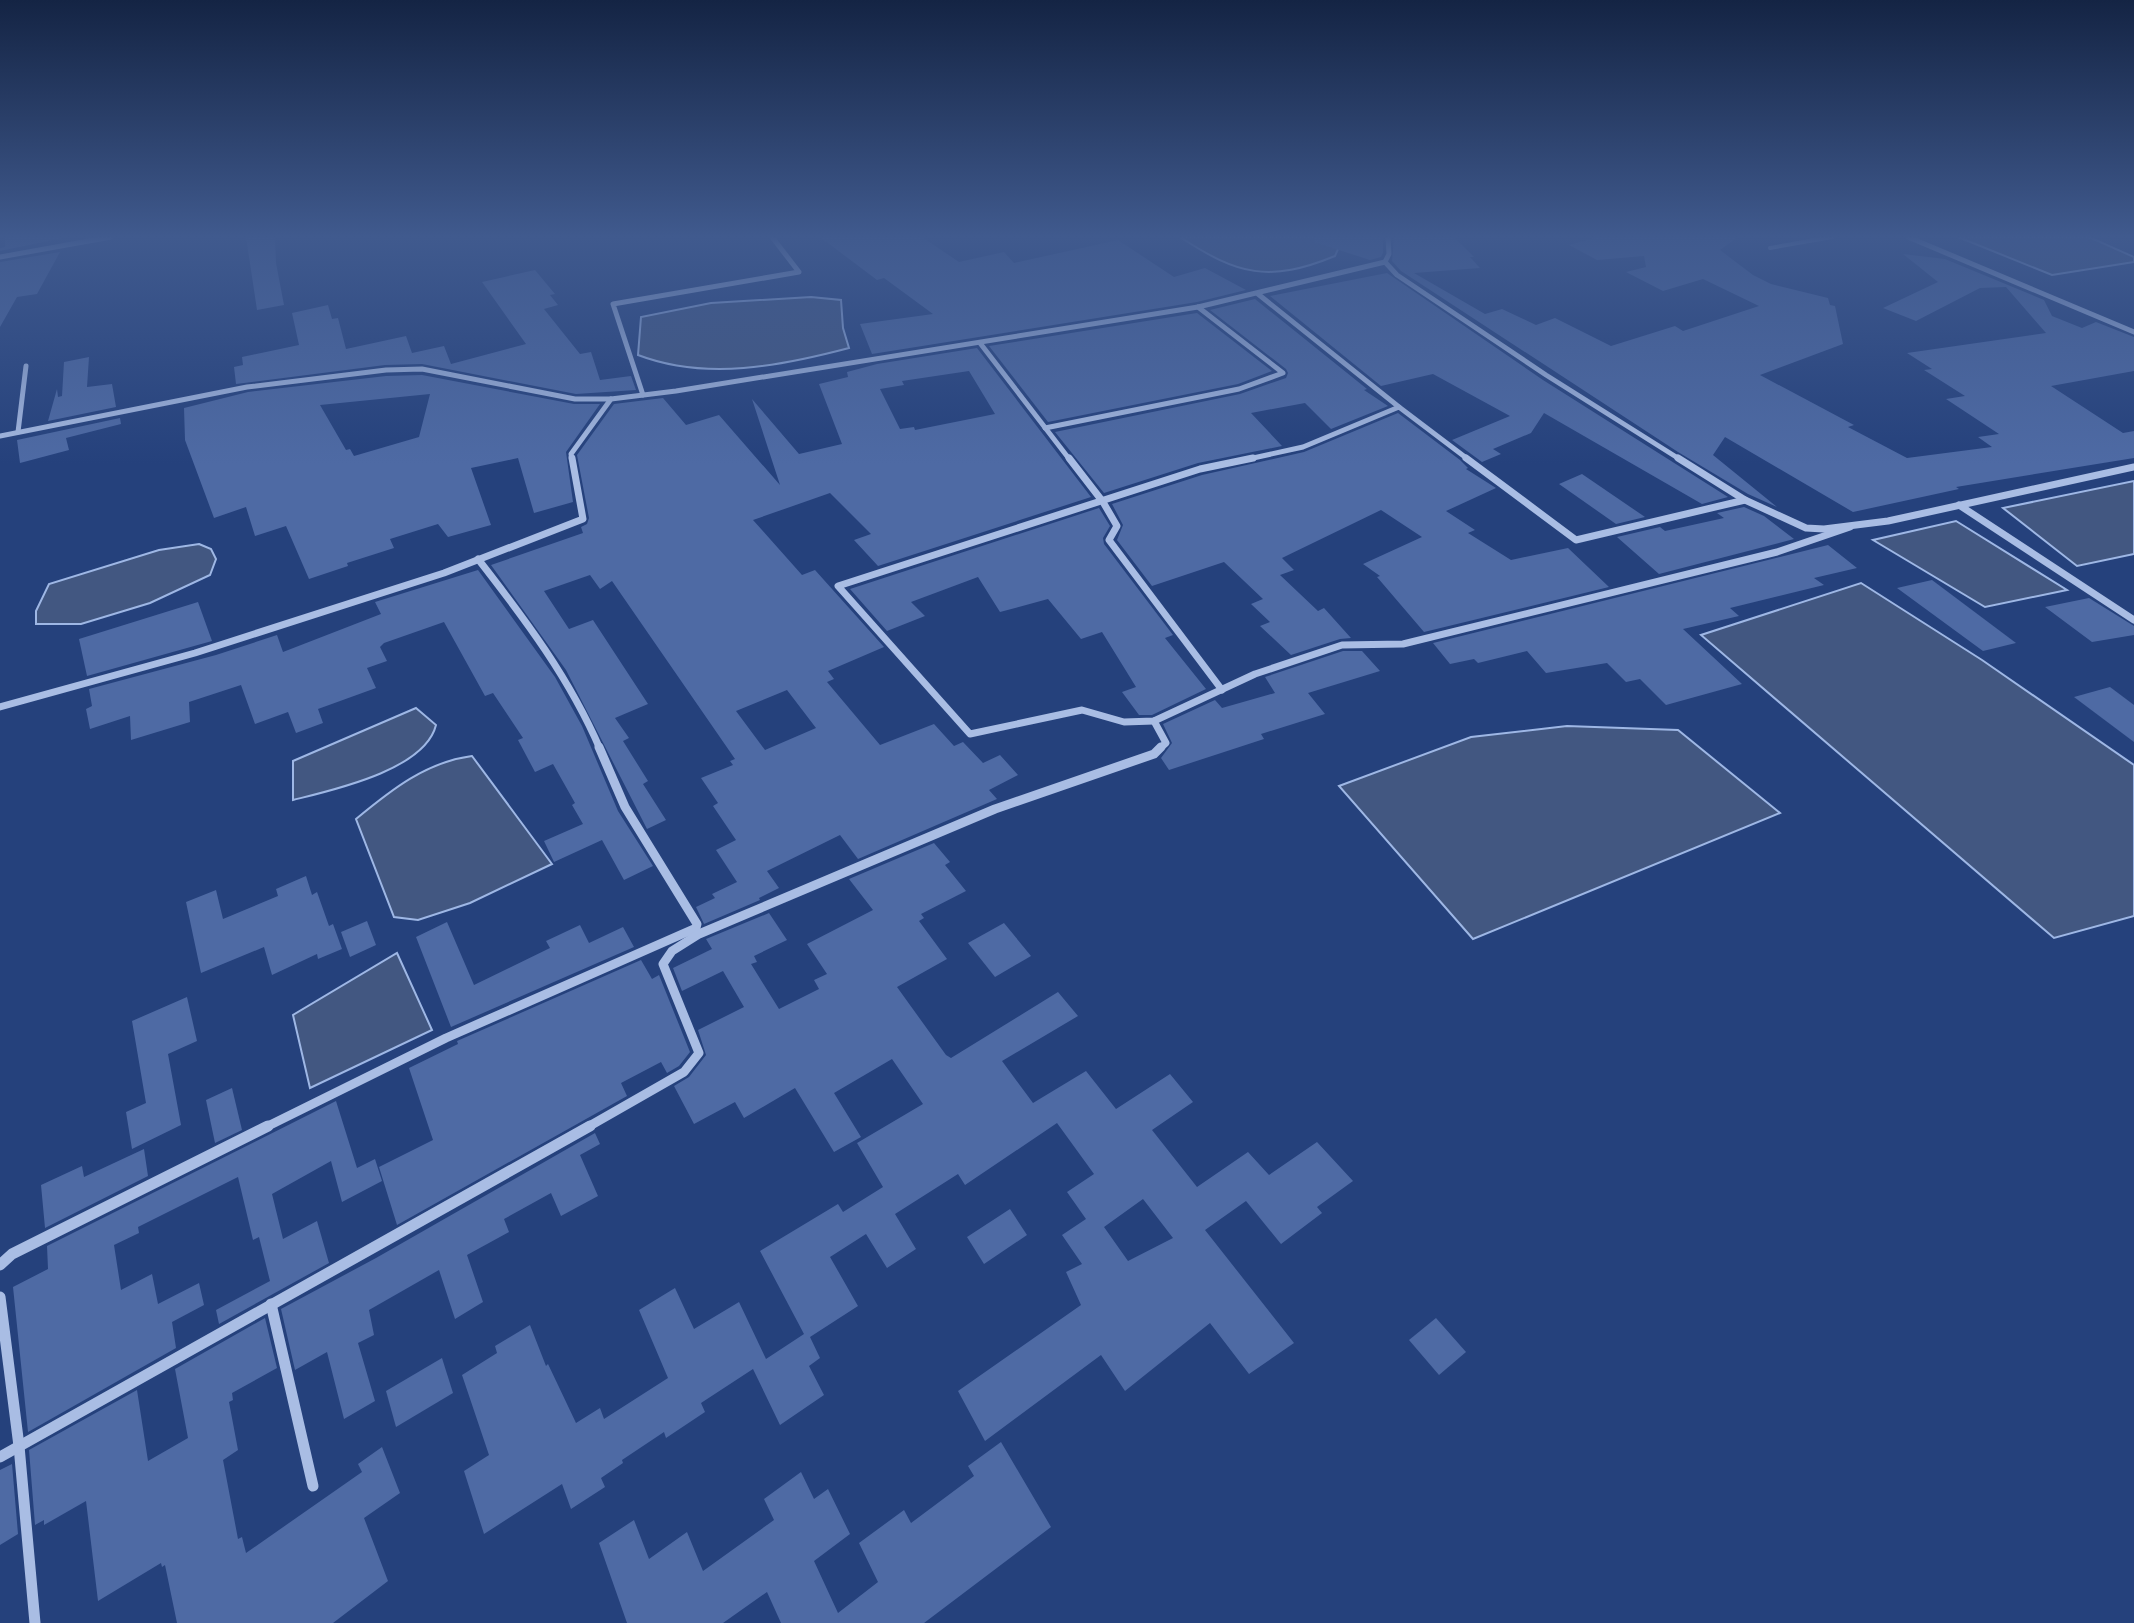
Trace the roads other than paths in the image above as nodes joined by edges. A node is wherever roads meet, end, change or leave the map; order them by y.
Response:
1 (616, 313) edge
2 (1163, 313) edge
3 (1205, 313) edge
4 (1281, 313) edge
5 (1453, 313) edge
6 (2088, 313) edge
7 (2134, 332) edge
8 (980, 343) junction
9 (26, 366) dead end
10 (643, 395) junction
11 (611, 399) junction
12 (1399, 407) junction
13 (1045, 428) junction
14 (18, 432) junction
15 (0, 436) edge
16 (2134, 467) edge
17 (1745, 500) junction
18 (1103, 502) junction
19 (1959, 505) junction
20 (1850, 527) junction
21 (478, 559) junction
22 (2134, 620) edge
23 (1222, 690) junction
24 (0, 707) edge
25 (1154, 721) junction
26 (0, 1265) edge
27 (0, 1297) edge
28 (271, 1304) junction
29 (19, 1446) junction
30 (0, 1457) edge
31 (313, 1486) dead end
32 (35, 1623) edge

1 - 10 street
2 - 8 street
3 - 13 street
4 - 12 street
5 - 17 street
6 - 7 street
8 - 10 street
8 - 13 street
9 - 14 street
10 - 11 street
11 - 14 street
11 - 21 street
12 - 17 street
12 - 18 street
13 - 18 street
14 - 15 street
16 - 19 street
17 - 20 street
18 - 23 street
18 - 25 street
19 - 20 street
19 - 22 street
20 - 23 street
21 - 24 street
21 - 26 street
23 - 25 street
25 - 28 street
27 - 29 street
28 - 29 street
28 - 31 street
29 - 30 street
29 - 32 street

